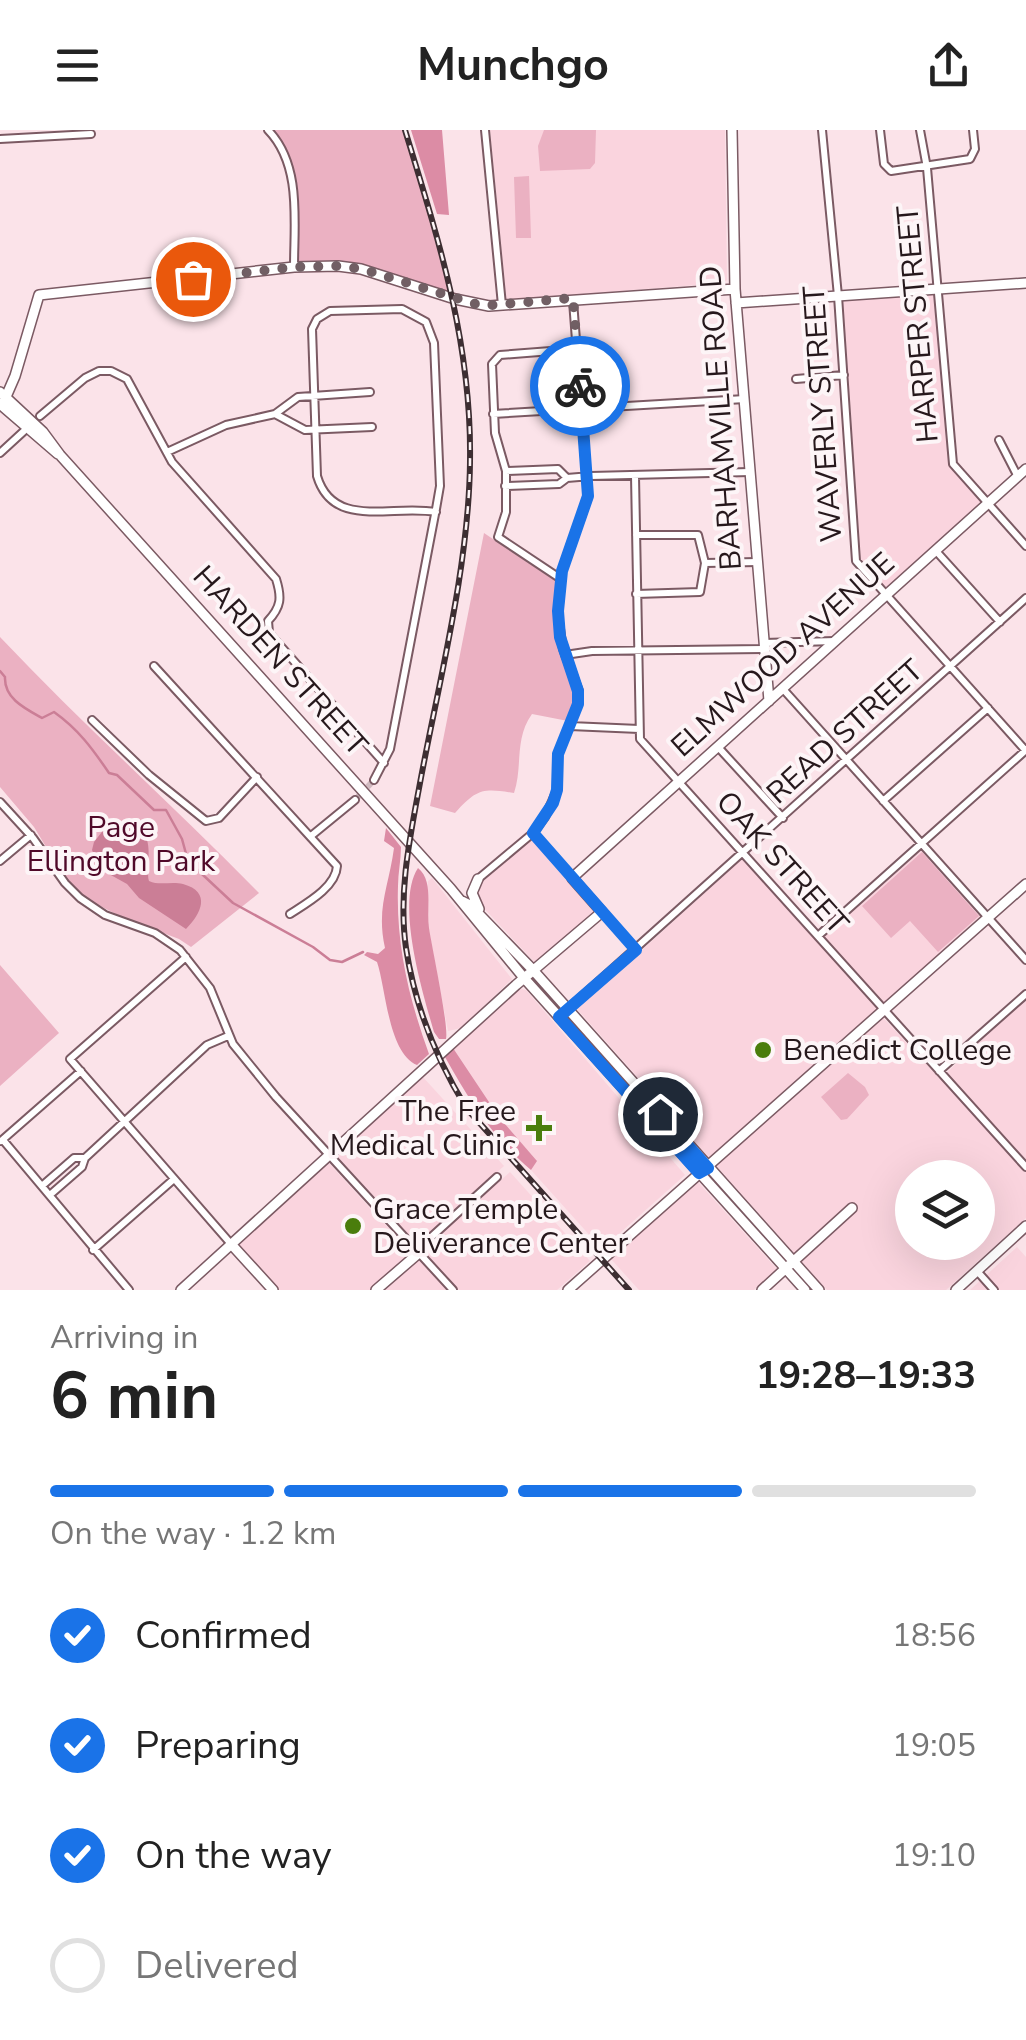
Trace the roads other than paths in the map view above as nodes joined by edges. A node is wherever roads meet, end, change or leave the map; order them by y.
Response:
1 (268, 130) edge
2 (486, 130) edge
3 (732, 130) edge
4 (822, 130) edge
5 (880, 130) edge
6 (920, 130) edge
7 (973, 130) edge
8 (91, 134) dead end
9 (0, 139) edge
10 (927, 168) junction
11 (294, 267) junction
12 (1026, 283) edge
13 (936, 288) junction
14 (735, 289) junction
15 (838, 296) junction
16 (573, 298) junction
17 (736, 303) junction
18 (502, 306) junction
19 (578, 349) junction
20 (844, 375) junction
21 (796, 379) dead end
22 (370, 392) dead end
23 (314, 395) junction
24 (745, 399) junction
25 (2, 400) edge
26 (582, 408) junction
27 (275, 414) junction
28 (493, 414) junction
29 (40, 416) dead end
30 (372, 427) dead end
31 (315, 429) junction
32 (23, 432) dead end
33 (999, 440) dead end
34 (0, 452) edge
35 (167, 452) junction
36 (506, 471) junction
37 (751, 472) junction
38 (1022, 473) edge
39 (589, 476) junction
40 (635, 476) junction
41 (567, 478) junction
42 (506, 486) junction
43 (988, 504) junction
44 (436, 512) junction
45 (636, 536) junction
46 (1026, 546) edge
47 (936, 551) junction
48 (758, 562) junction
49 (705, 564) junction
50 (561, 579) junction
51 (636, 594) junction
52 (887, 595) junction
53 (1026, 598) edge
54 (1000, 622) junction
55 (836, 641) junction
56 (763, 646) junction
57 (637, 653) junction
58 (565, 655) junction
59 (154, 666) dead end
60 (951, 666) junction
61 (783, 688) junction
62 (769, 701) junction
63 (988, 708) junction
64 (92, 720) dead end
65 (570, 726) junction
66 (639, 729) junction
67 (718, 747) junction
68 (1026, 750) edge
69 (846, 761) junction
70 (384, 763) junction
71 (257, 777) junction
72 (374, 780) tunnel mouth
73 (678, 782) junction
74 (355, 800) tunnel mouth
75 (883, 801) junction
76 (0, 802) edge
77 (783, 818) junction
78 (533, 833) junction
79 (30, 835) junction
80 (311, 836) junction
81 (922, 843) junction
82 (744, 854) junction
83 (0, 861) edge
84 (572, 878) junction
85 (478, 879) junction
86 (447, 884) junction
87 (1026, 884) edge
88 (462, 901) junction
89 (602, 912) junction
90 (290, 914) dead end
91 (988, 918) junction
92 (489, 924) junction
93 (818, 936) junction
94 (636, 950) junction
95 (186, 957) junction
96 (1026, 960) edge
97 (533, 970) junction
98 (524, 978) junction
99 (1026, 994) edge
100 (882, 1009) junction
101 (569, 1010) junction
102 (559, 1017) junction
103 (228, 1036) junction
104 (939, 1071) junction
105 (81, 1072) junction
106 (125, 1122) junction
107 (1, 1141) edge
108 (329, 1155) junction
109 (85, 1158) junction
110 (1026, 1167) edge
111 (704, 1170) junction
112 (498, 1176) dead end
113 (174, 1179) junction
114 (43, 1185) junction
115 (51, 1194) junction
116 (852, 1208) dead end
117 (1026, 1226) edge
118 (231, 1244) junction
119 (93, 1250) junction
120 (418, 1251) junction
121 (789, 1265) junction
122 (977, 1271) junction
123 (129, 1290) edge
124 (181, 1290) edge
125 (273, 1290) edge
126 (376, 1290) edge
127 (453, 1290) edge
128 (568, 1290) edge
129 (762, 1290) edge
130 (805, 1290) edge
131 (818, 1290) edge
132 (956, 1290) edge
133 (994, 1290) edge

1 - 11 street
2 - 18 street
3 - 14 street, BARHAMVILLE ROAD
4 - 15 street, WAVERLY STREET
5 - 10 street
6 - 10 street, HARPER STREET
7 - 10 street
8 - 9 street
10 - 13 street, HARPER STREET
11 - 18 street
11 - 25 street
12 - 13 street
13 - 15 street
13 - 43 street, HARPER STREET
14 - 16 street
14 - 17 street, BARHAMVILLE ROAD
15 - 17 street
15 - 20 street, WAVERLY STREET
16 - 18 street
16 - 19 street
17 - 24 street, BARHAMVILLE ROAD
19 - 26 street
19 - 28 street
20 - 21 street
20 - 52 street, WAVERLY STREET
22 - 23 street
23 - 27 street
23 - 31 street
23 - 44 street
24 - 26 street
24 - 37 street, BARHAMVILLE ROAD
25 - 86 street, HARDEN STREET
26 - 28 street
26 - 39 street
27 - 31 street
27 - 35 street
28 - 36 street
29 - 35 street
30 - 31 street
31 - 44 street
32 - 34 street
33 - 38 street
35 - 70 street
36 - 41 street
36 - 42 street
37 - 40 street
37 - 48 street, BARHAMVILLE ROAD
38 - 43 street, ELMWOOD AVENUE
39 - 40 street
39 - 41 street
39 - 50 street
40 - 45 street
41 - 42 street
42 - 50 street
43 - 46 street, HARPER STREET
43 - 47 street, ELMWOOD AVENUE
44 - 70 street
45 - 49 street
45 - 51 street
47 - 52 street, ELMWOOD AVENUE
47 - 54 street
48 - 49 street
48 - 56 street, BARHAMVILLE ROAD
49 - 51 street
50 - 58 street
51 - 57 street
52 - 55 street, ELMWOOD AVENUE
52 - 60 street, WAVERLY STREET
53 - 54 street, READ STREET
54 - 60 street, READ STREET
55 - 56 street
55 - 61 street, ELMWOOD AVENUE
56 - 57 street
56 - 62 street, BARHAMVILLE ROAD
57 - 58 street
57 - 66 street
58 - 65 street
59 - 71 street
60 - 63 street, WAVERLY STREET
60 - 69 street, READ STREET
61 - 62 street, ELMWOOD AVENUE
61 - 69 street
62 - 67 street, ELMWOOD AVENUE
63 - 68 street, WAVERLY STREET
63 - 75 street
64 - 71 street
65 - 66 street
65 - 78 street
66 - 73 street, OAK STREET
67 - 73 street, ELMWOOD AVENUE
67 - 77 street
68 - 81 street
69 - 75 street
69 - 77 street, READ STREET
70 - 72 street
71 - 80 street
73 - 82 street, OAK STREET
73 - 84 street, ELMWOOD AVENUE
74 - 80 street
75 - 81 street
76 - 79 street
77 - 82 street, READ STREET
78 - 84 street
78 - 85 street
79 - 83 street
79 - 95 street
80 - 90 street
81 - 91 street
81 - 93 street
82 - 93 street, OAK STREET
82 - 94 street, READ STREET
84 - 89 street
85 - 86 street
85 - 92 street
86 - 88 street, HARDEN STREET
87 - 91 street
88 - 92 street, HARDEN STREET
88 - 98 street, HARDEN STREET
89 - 94 street
89 - 97 street
91 - 96 street
91 - 100 street
92 - 97 street, HARDEN STREET
93 - 100 street, OAK STREET
94 - 101 street, READ STREET
95 - 103 street
95 - 105 street
97 - 98 street
97 - 101 street, HARDEN STREET
98 - 102 street, HARDEN STREET
98 - 108 street
99 - 104 street
100 - 104 street, OAK STREET
100 - 111 street
101 - 102 street, READ STREET
101 - 111 street, HARDEN STREET
102 - 111 street, HARDEN STREET
103 - 106 street
103 - 108 street
104 - 110 street, OAK STREET
105 - 106 street
105 - 107 street
106 - 109 street
106 - 113 street
107 - 114 street
108 - 118 street
108 - 120 street
109 - 114 street
109 - 115 street
111 - 121 street, HARDEN STREET
111 - 128 street
112 - 120 street
113 - 118 street
113 - 119 street
114 - 115 street
115 - 119 street
116 - 121 street
117 - 122 street
118 - 124 street
118 - 125 street
119 - 123 street
120 - 126 street
120 - 127 street
121 - 129 street
121 - 130 street, HARDEN STREET
121 - 131 street, HARDEN STREET
122 - 132 street
122 - 133 street

